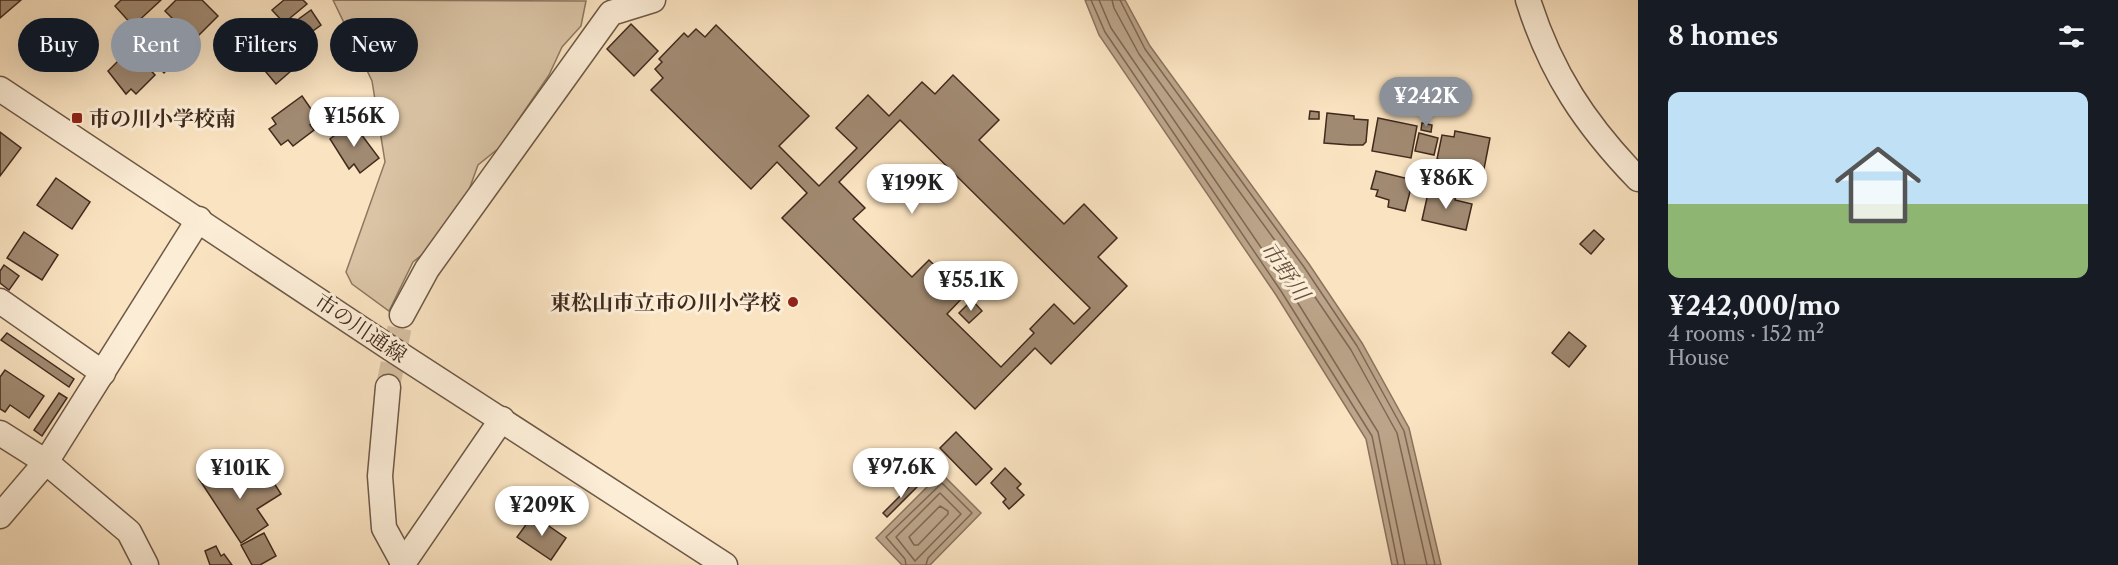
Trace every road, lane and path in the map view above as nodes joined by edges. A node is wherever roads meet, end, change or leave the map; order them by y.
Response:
1 (653, 0) edge
2 (1528, 0) edge
3 (0, 88) edge
4 (1638, 179) edge
5 (199, 219) junction
6 (0, 302) edge
7 (402, 315) tunnel mouth
8 (103, 373) junction
9 (388, 387) tunnel mouth
10 (502, 419) junction
11 (0, 433) edge
12 (46, 462) junction
13 (0, 516) edge
14 (402, 563) edge
15 (146, 565) edge
16 (724, 565) edge

1 - 7 street
2 - 4 street
3 - 5 street, 市の川通線
5 - 8 street
5 - 10 street, 市の川通線
6 - 8 street
8 - 12 street
9 - 14 street
10 - 14 street
10 - 16 street, 市の川通線
11 - 12 street
12 - 13 street
12 - 15 street

